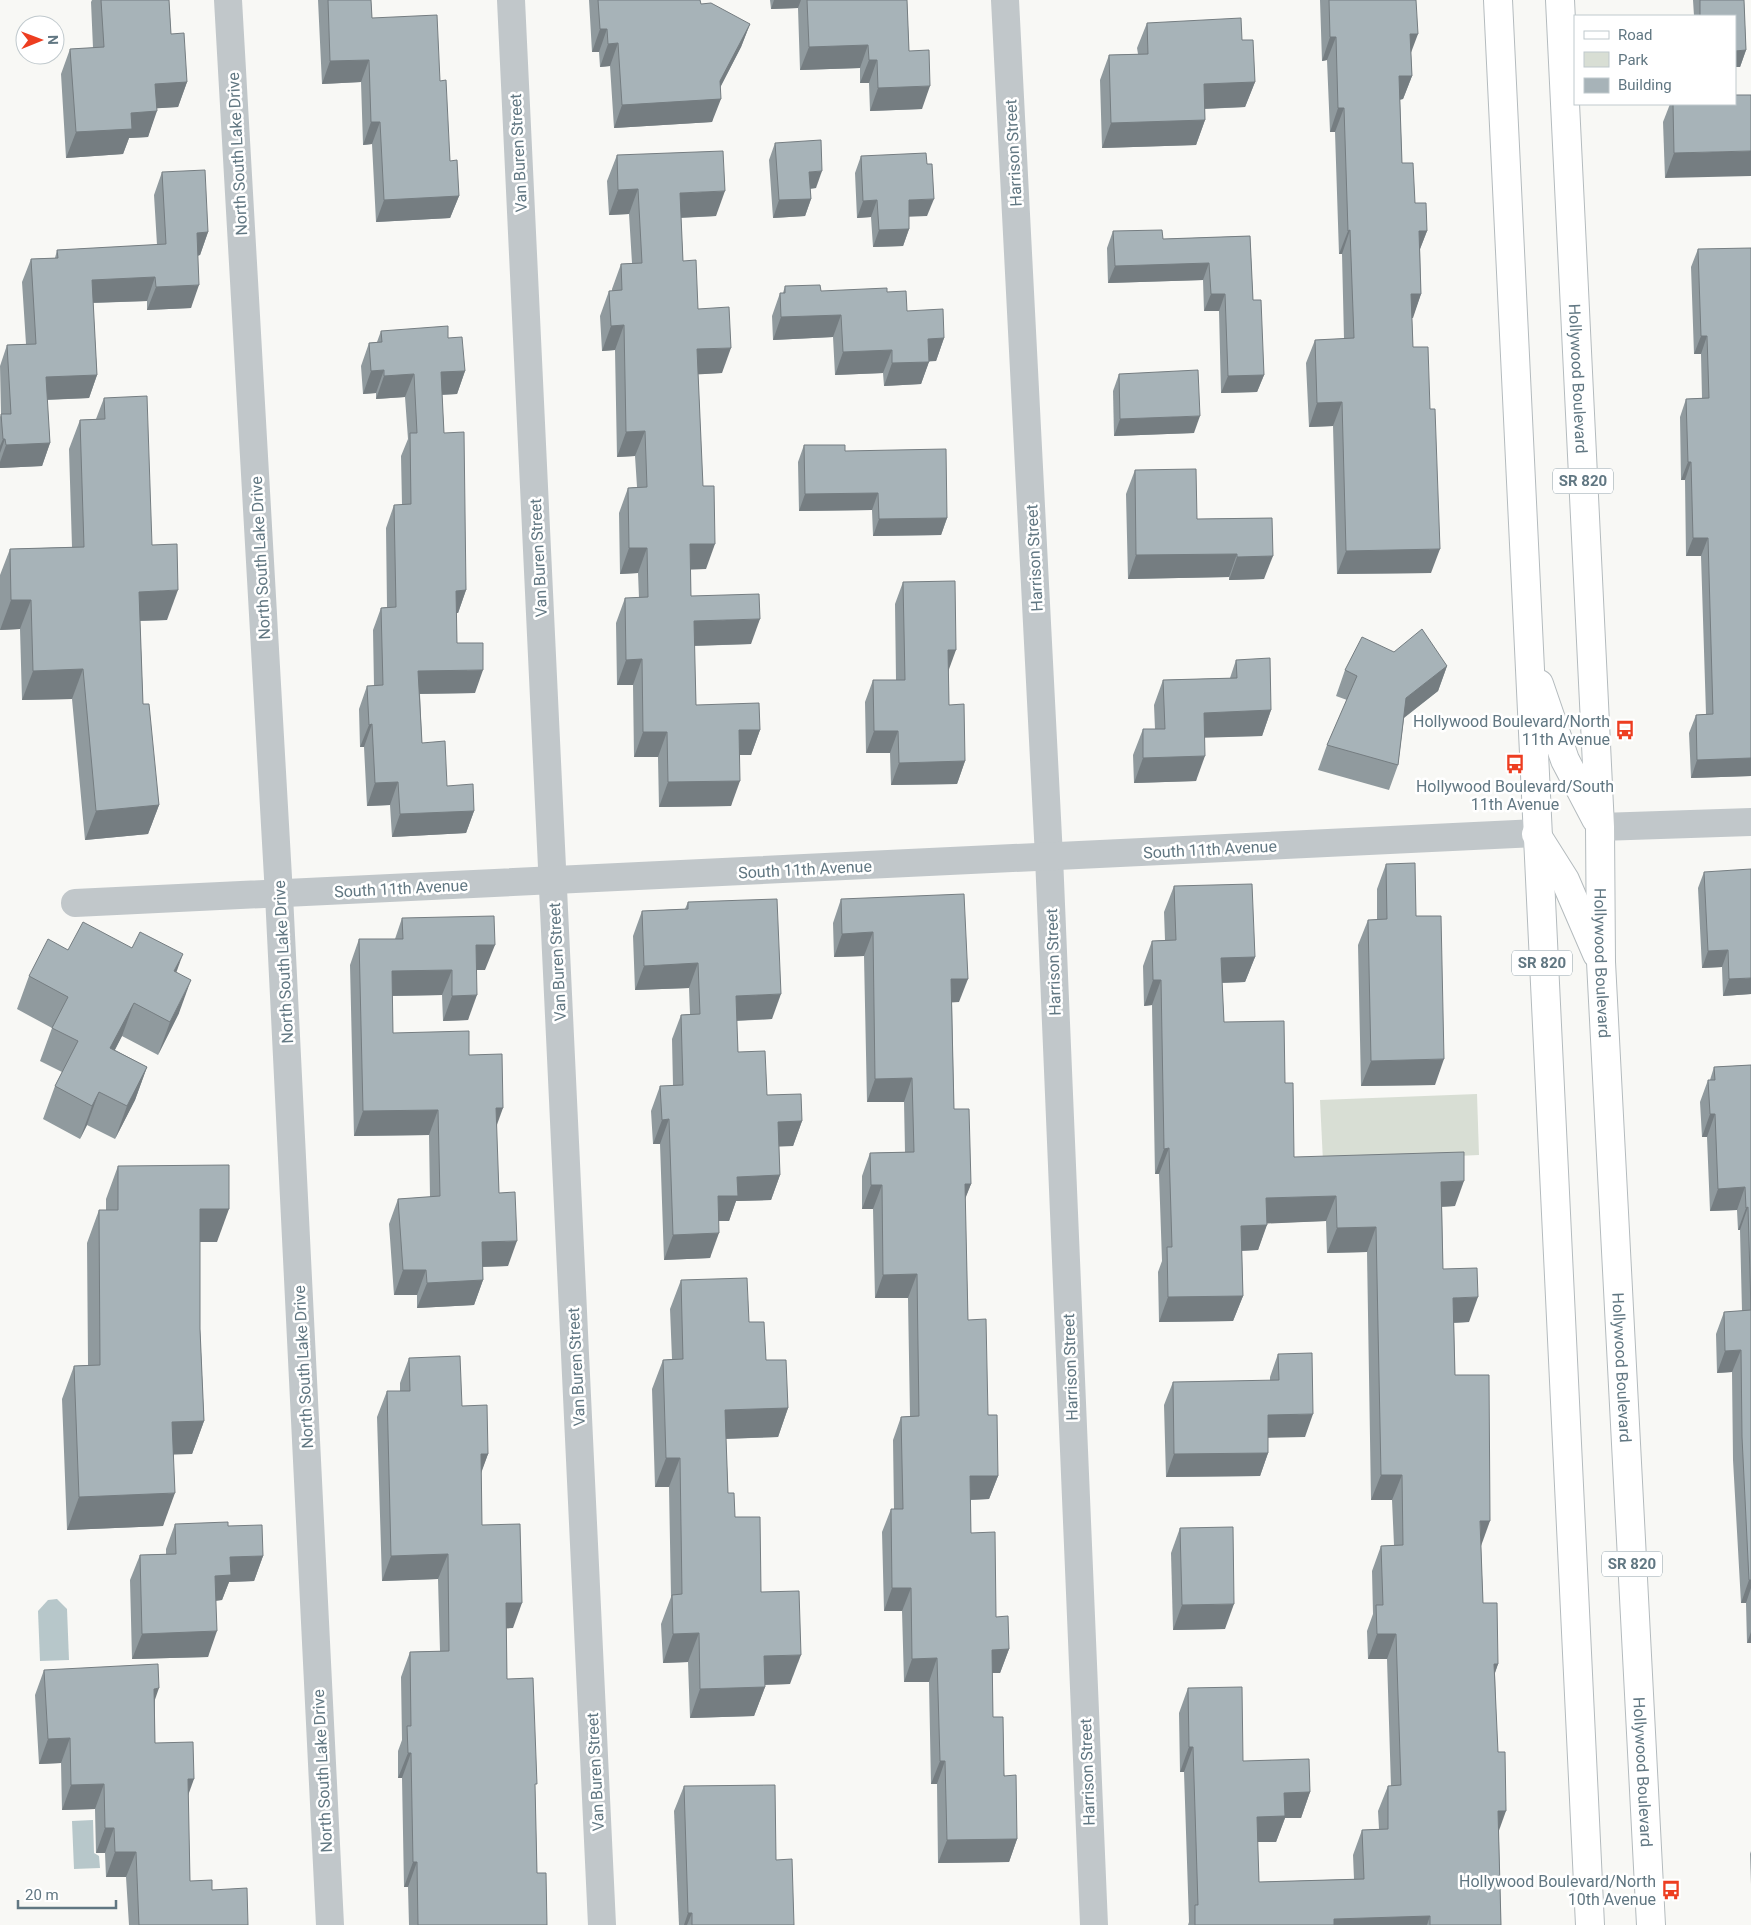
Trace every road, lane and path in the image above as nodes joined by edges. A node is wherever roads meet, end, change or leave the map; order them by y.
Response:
1 (228, 0) edge
2 (511, 0) edge
3 (1005, 0) edge
4 (1498, 0) edge
5 (1560, 0) edge
6 (1527, 637) junction
7 (1751, 822) edge
8 (1600, 827) junction
9 (1536, 833) junction
10 (1049, 857) junction
11 (553, 880) junction
12 (279, 895) junction
13 (75, 903) dead end
14 (1601, 962) junction
15 (330, 1925) edge
16 (602, 1925) edge
17 (1094, 1925) edge
18 (1590, 1925) edge
19 (1651, 1925) edge

1 - 12 street, North South Lake Drive
2 - 11 street, Van Buren Street
3 - 10 street, Harrison Street
4 - 6 main road, SR 820
5 - 8 main road, Hollywood Boulevard / SR 820
6 - 8 main road
6 - 9 main road, SR 820
7 - 8 street
8 - 14 main road, Hollywood Boulevard / SR 820
9 - 10 street, South 11th Avenue
9 - 14 main road
9 - 18 main road, SR 820
10 - 11 street, South 11th Avenue
10 - 17 street, Harrison Street
11 - 12 street, South 11th Avenue
11 - 16 street, Van Buren Street
12 - 13 street, South 11th Avenue
12 - 15 street, North South Lake Drive
14 - 19 main road, Hollywood Boulevard / SR 820

